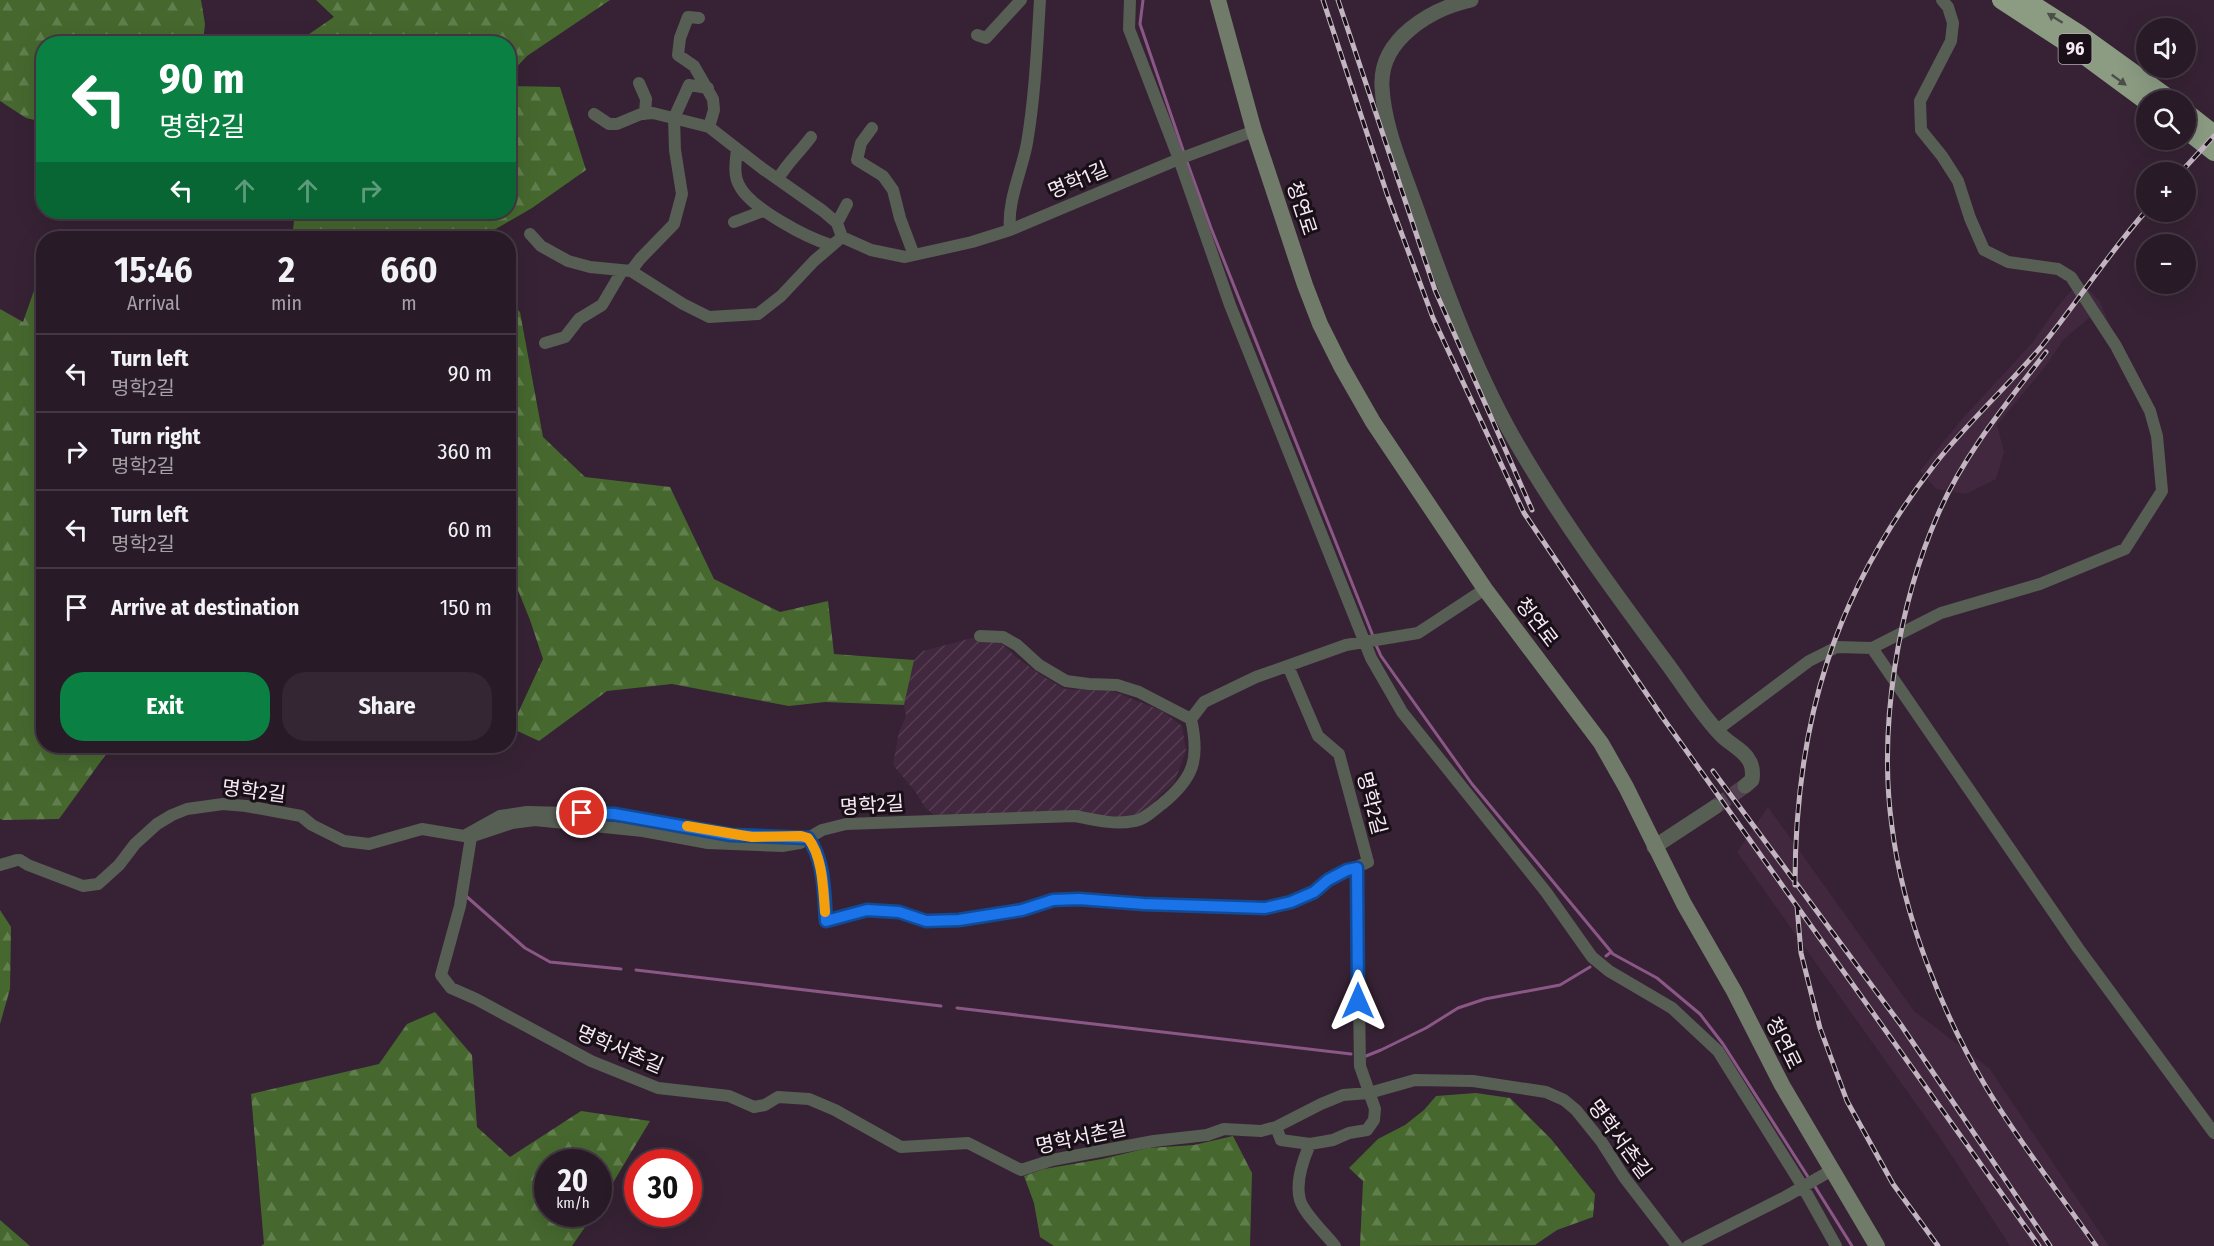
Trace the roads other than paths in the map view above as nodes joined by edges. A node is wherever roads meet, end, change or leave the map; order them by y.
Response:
1 (1021, 0) edge
2 (1041, 0) edge
3 (1130, 0) edge
4 (1218, 0) edge
5 (1472, 0) edge
6 (1942, 0) edge
7 (2001, 0) edge
8 (2026, 0) edge
9 (699, 18) dead end
10 (977, 35) dead end
11 (639, 83) dead end
12 (708, 88) junction
13 (2157, 90) edge
14 (2136, 93) edge
15 (594, 114) dead end
16 (645, 114) junction
17 (674, 118) junction
18 (2196, 120) edge
19 (709, 128) junction
20 (872, 128) dead end
21 (1254, 131) junction
22 (2214, 134) edge
23 (811, 137) dead end
24 (2196, 138) edge
25 (737, 148) junction
26 (2214, 152) edge
27 (1179, 159) junction
28 (778, 179) junction
29 (847, 204) dead end
30 (763, 211) junction
31 (734, 222) dead end
32 (837, 223) junction
33 (1010, 230) junction
34 (531, 234) dead end
35 (836, 241) junction
36 (914, 255) junction
37 (626, 271) junction
38 (545, 343) dead end
39 (1485, 589) junction
40 (980, 636) dead end
41 (1368, 641) junction
42 (1872, 648) junction
43 (1288, 666) junction
44 (1191, 719) junction
45 (1717, 730) junction
46 (1745, 786) dead end
47 (1714, 807) tunnel mouth
48 (471, 834) junction
49 (808, 838) junction
50 (1654, 846) junction
51 (0, 865) edge
52 (1357, 868) junction
53 (1368, 1093) junction
54 (1276, 1127) junction
55 (2214, 1133) edge
56 (1310, 1144) junction
57 (1832, 1170) junction
58 (1803, 1187) junction
59 (1335, 1246) edge
60 (1677, 1246) edge
61 (1688, 1246) edge
62 (1836, 1246) edge
63 (1877, 1246) edge

1 - 10 street
2 - 33 street
3 - 27 street
4 - 21 main road, 청연로
5 - 45 street
6 - 42 street
7 -> 14 highway, 96
13 -> 8 highway, 96
9 - 12 street
11 - 16 street
12 - 17 street
12 - 19 street
15 - 16 street
16 - 17 street
17 - 19 street
17 - 37 street
18 - 22 highway
19 - 25 street
20 - 36 street
21 - 27 street, 명학1길
21 - 39 main road, 청연로
23 - 28 street
24 - 26 highway
25 - 28 street
25 - 30 street, 명학1길
27 - 33 street, 명학1길
27 - 41 street
28 - 32 street
29 - 32 street
30 - 31 street
30 - 35 street, 명학1길
32 - 35 street
33 - 36 street, 명학1길
34 - 37 street
35 - 36 street, 명학1길
35 - 37 street
37 - 38 street
39 - 41 street
39 - 50 main road, 청연로
40 - 44 street
41 - 43 street
41 - 58 street
42 - 45 street
42 - 55 street
43 - 44 street
43 - 52 street, 명학2길
44 - 49 street, 명학2길
45 - 46 street
47 - 50 street
48 - 49 street, 명학2길
48 - 51 street, 명학2길
48 - 54 street, 명학서촌길
49 - 52 street
50 - 57 main road, 청연로
52 - 53 street
53 - 54 street, 명학서촌길
53 - 56 street
53 - 60 street, 명학서촌길
54 - 56 street
56 - 59 street
57 - 58 street
57 - 63 main road, 청연로
58 - 61 street
58 - 62 street

